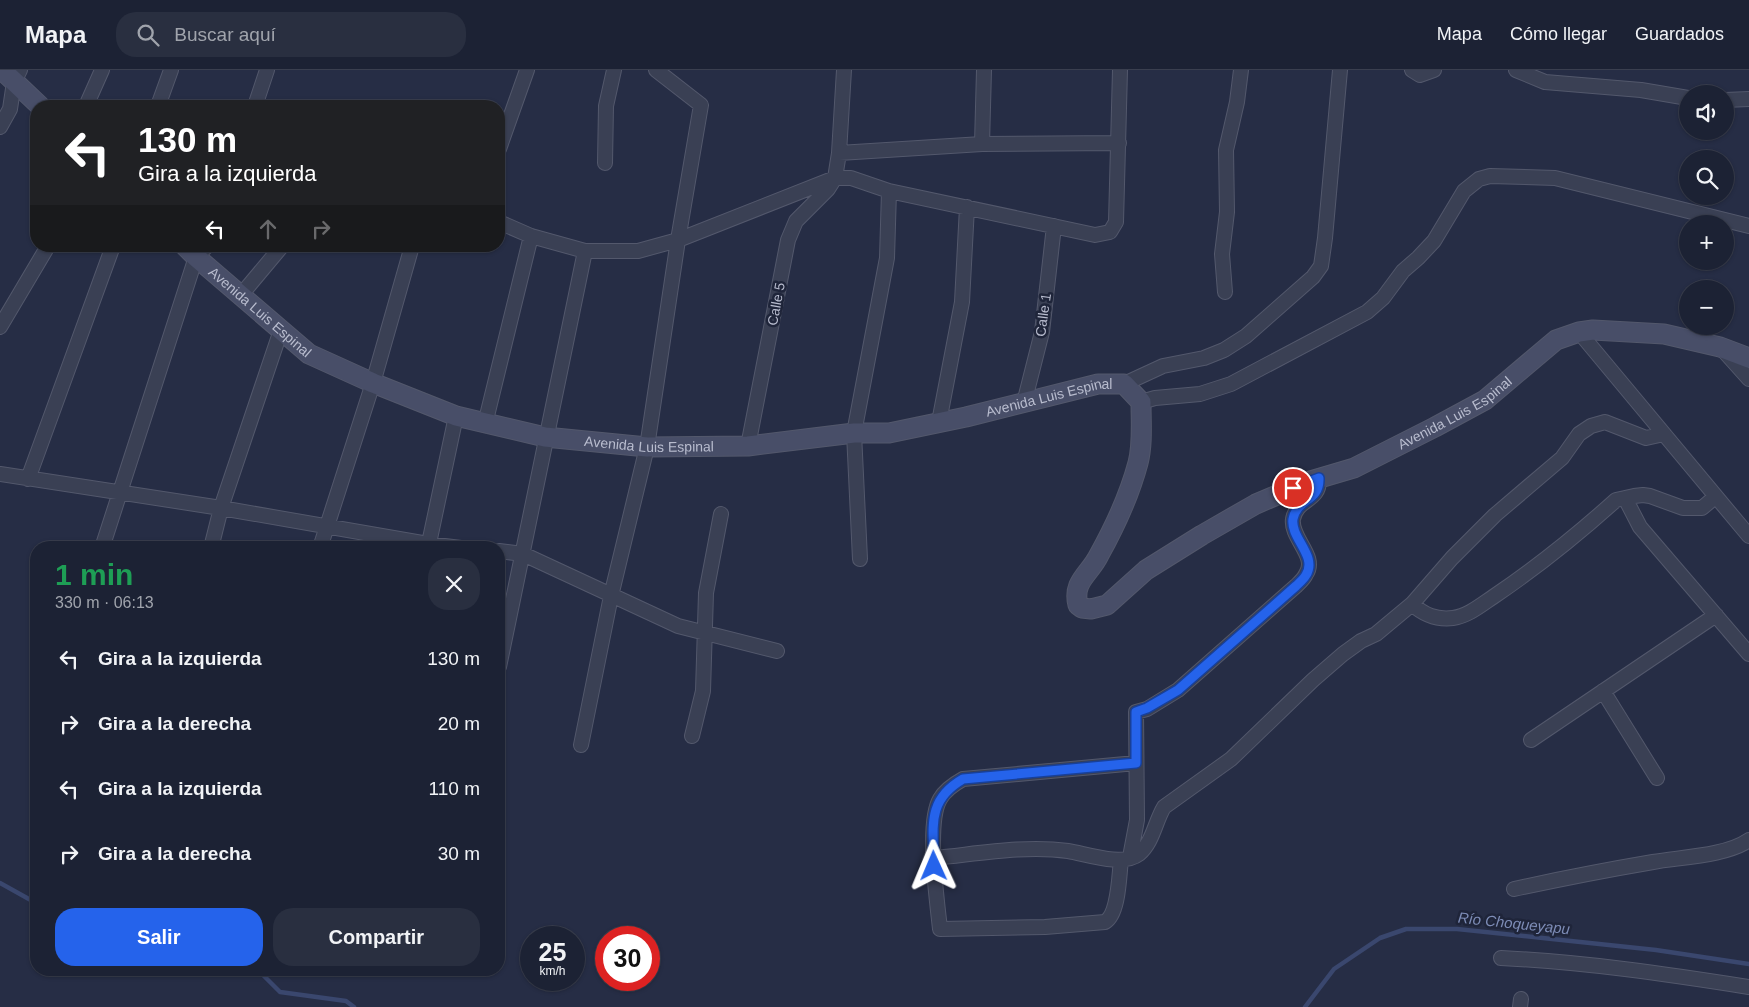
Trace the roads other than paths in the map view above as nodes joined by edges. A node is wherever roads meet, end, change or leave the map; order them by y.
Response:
1 (102, 70) edge
2 (171, 70) edge
3 (267, 70) edge
4 (527, 70) edge
5 (614, 70) edge
6 (844, 70) edge
7 (984, 70) edge
8 (1120, 70) edge
9 (1241, 70) edge
10 (1340, 70) edge
11 (1412, 70) edge
12 (1434, 70) edge
13 (1516, 70) edge
14 (662, 72) edge
15 (12, 74) edge
16 (1679, 96) edge
17 (1749, 99) edge
18 (35, 100) edge
19 (89, 100) edge
20 (160, 100) edge
21 (257, 100) edge
22 (1734, 100) edge
23 (0, 127) edge
24 (505, 132) edge
25 (1118, 143) junction
26 (982, 144) junction
27 (839, 153) junction
28 (605, 163) dead end
29 (836, 178) junction
30 (889, 191) junction
31 (967, 207) junction
32 (505, 225) edge
33 (1054, 226) junction
34 (1749, 226) edge
35 (531, 236) junction
36 (678, 240) junction
37 (585, 251) junction
38 (44, 252) edge
39 (111, 252) edge
40 (195, 252) edge
41 (198, 252) edge
42 (277, 252) edge
43 (410, 252) edge
44 (1225, 292) dead end
45 (241, 295) junction
46 (0, 327) edge
47 (281, 330) junction
48 (1579, 332) junction
49 (1720, 347) junction
50 (1749, 358) edge
51 (1749, 379) edge
52 (373, 383) junction
53 (1124, 384) junction
54 (1141, 402) junction
55 (1024, 403) junction
56 (456, 416) junction
57 (939, 422) junction
58 (484, 424) junction
59 (854, 433) junction
60 (1664, 434) junction
61 (545, 437) junction
62 (748, 446) junction
63 (647, 448) junction
64 (0, 474) edge
65 (1319, 478) junction
66 (28, 479) junction
67 (120, 493) junction
68 (1716, 497) junction
69 (1625, 498) junction
70 (221, 508) junction
71 (721, 514) dead end
72 (326, 527) junction
73 (1749, 536) edge
74 (104, 541) edge
75 (213, 541) edge
76 (322, 541) edge
77 (401, 541) edge
78 (429, 541) edge
79 (505, 552) edge
80 (523, 554) junction
81 (860, 560) dead end
82 (611, 596) junction
83 (1412, 604) junction
84 (1716, 615) junction
85 (704, 633) junction
86 (505, 639) edge
87 (777, 651) dead end
88 (1749, 654) edge
89 (1603, 691) junction
90 (692, 736) dead end
91 (1531, 740) dead end
92 (581, 745) dead end
93 (1136, 763) junction
94 (1657, 778) dead end
95 (1749, 840) edge
96 (934, 858) junction
97 (1125, 858) junction
98 (1514, 889) dead end
99 (1501, 958) dead end
100 (1749, 987) edge

1 - 19 street
2 - 20 street
3 - 21 street
4 - 24 street
5 - 28 street
6 - 27 street
7 - 26 street
8 - 25 street
9 - 44 street
10 - 53 street
11 - 12 street
13 - 16 street
14 - 36 street
15 - 18 street
15 - 23 street
17 - 22 street
25 - 26 street
25 - 33 street
26 - 27 street
27 - 29 street
29 - 30 street
29 - 36 street
29 - 62 street, Calle 5
30 - 31 street
30 - 59 street
31 - 33 street
31 - 57 street
32 - 35 street
33 - 55 street, Calle 1
34 - 54 street
35 - 37 street
35 - 58 street
36 - 37 street
36 - 63 street
37 - 61 street
38 - 46 street
39 - 66 street
40 - 67 street
41 - 45 street, Avenida Luis Espinal
42 - 45 street
43 - 52 street
45 - 47 street, Avenida Luis Espinal
47 - 52 street, Avenida Luis Espinal
47 - 70 street
48 - 49 street, Avenida Luis Espinal
48 - 60 street
48 - 65 street, Avenida Luis Espinal
49 - 50 street, Avenida Luis Espinal
49 - 51 street
52 - 56 street, Avenida Luis Espinal
52 - 72 street
53 - 54 street, Avenida Luis Espinal
53 - 55 street, Avenida Luis Espinal
54 - 65 street, Avenida Luis Espinal
55 - 57 street, Avenida Luis Espinal
56 - 58 street, Avenida Luis Espinal
56 - 78 street
57 - 59 street, Avenida Luis Espinal
58 - 61 street, Avenida Luis Espinal
59 - 62 street, Avenida Luis Espinal
59 - 81 street
60 - 68 street
60 - 83 street
61 - 63 street, Avenida Luis Espinal
61 - 80 street
62 - 63 street, Avenida Luis Espinal
63 - 82 street
64 - 66 street
65 - 93 street
66 - 67 street
67 - 70 street
67 - 74 street
68 - 69 street
68 - 73 street
69 - 83 street
69 - 84 street
70 - 72 street
70 - 75 street
71 - 85 street
72 - 76 street
72 - 77 street
79 - 80 street
80 - 82 street
80 - 86 street
82 - 85 street
82 - 92 street
83 - 97 street
84 - 88 street
84 - 89 street
85 - 87 street
85 - 90 street
89 - 91 street
89 - 94 street
93 - 96 street
93 - 97 street
95 - 98 street
96 - 97 street
96 - 97 street
99 - 100 street

